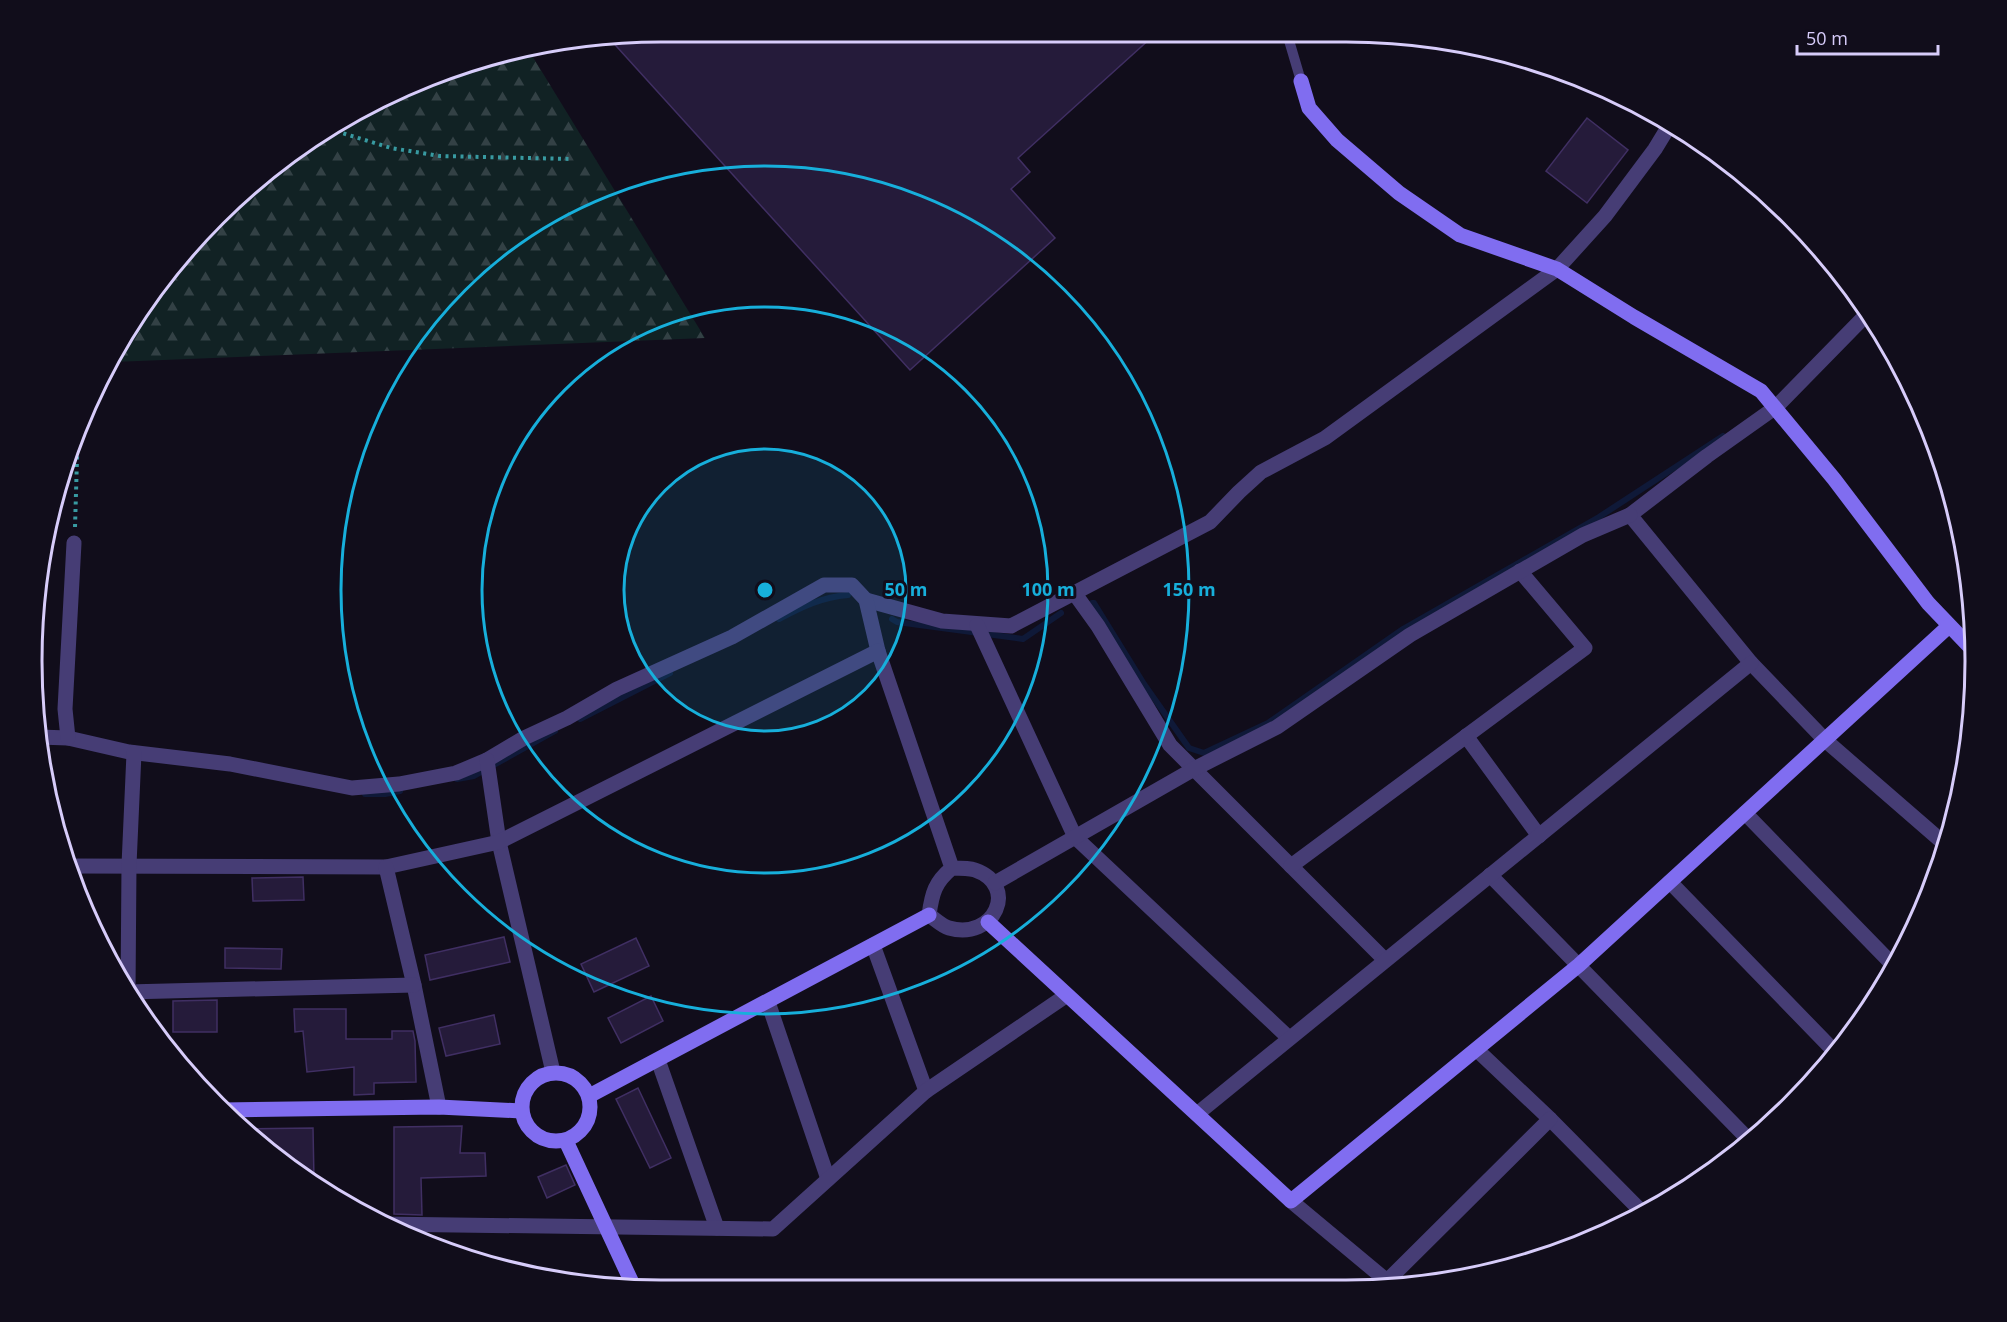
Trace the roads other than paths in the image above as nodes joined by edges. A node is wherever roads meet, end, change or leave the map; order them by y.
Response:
1 (1289, 42) edge
2 (1301, 81) joint
3 (1666, 131) edge
4 (1557, 269) junction
5 (1863, 320) edge
6 (1776, 407) junction
7 (1630, 515) junction
8 (74, 543) road end
9 (1520, 571) junction
10 (1075, 594) junction
11 (866, 600) junction
12 (977, 625) junction
13 (1949, 626) junction
14 (1965, 642) edge
15 (878, 651) junction
16 (1751, 663) junction
17 (1466, 736) junction
18 (47, 737) edge
19 (68, 738) junction
20 (1825, 740) junction
21 (135, 753) junction
22 (488, 760) junction
23 (1194, 769) junction
24 (1745, 813) junction
25 (1539, 836) junction
26 (1075, 837) junction
27 (1939, 839) edge
28 (499, 842) junction
29 (129, 865) junction
30 (77, 866) edge
31 (1291, 866) junction
32 (386, 867) junction
33 (952, 868) junction
34 (1490, 875) junction
35 (1670, 882) junction
36 (995, 883) junction
37 (929, 915) junction
38 (988, 922) junction
39 (873, 945) junction
40 (1385, 960) junction
41 (1888, 960) edge
42 (1579, 965) junction
43 (127, 974) edge
44 (414, 985) junction
45 (138, 992) edge
46 (1067, 995) junction
47 (768, 1002) junction
48 (1289, 1038) junction
49 (1830, 1047) edge
50 (1477, 1050) junction
51 (658, 1060) junction
52 (553, 1072) junction
53 (926, 1091) junction
54 (589, 1096) junction
55 (439, 1107) junction
56 (235, 1110) edge
57 (521, 1111) junction
58 (1197, 1113) junction
59 (1550, 1119) junction
60 (1744, 1135) edge
61 (566, 1141) junction
62 (828, 1179) junction
63 (1291, 1201) junction
64 (1637, 1207) edge
65 (405, 1224) edge
66 (606, 1226) junction
67 (717, 1228) junction
68 (1394, 1278) edge
69 (630, 1279) edge
70 (1380, 1279) edge

1 - 2 lane
2 - 4 street
3 - 4 street
4 - 6 street
4 - 10 street
5 - 6 street
6 - 7 street
6 - 13 street
7 - 9 street
7 - 16 street
8 - 19 street
9 - 17 street
9 - 23 street
10 - 12 street
10 - 23 street
11 - 12 street
11 - 15 street
11 - 22 street
12 - 26 street
13 - 14 street
13 - 20 street
15 - 28 street
15 - 33 street
16 - 20 street
16 - 25 street
17 - 25 street
17 - 31 street
18 - 19 street
19 - 21 street
20 - 24 street
20 - 27 street
21 - 22 street
21 - 29 street
22 - 28 street
23 - 26 street
23 - 31 street
24 - 35 street
24 - 41 street
25 - 34 street
26 - 36 street
26 - 48 street
28 - 32 street
28 - 52 street
29 - 30 street
29 - 32 street
29 - 43 street
31 - 40 street
32 - 44 street
33 - 36 street
33 - 37 street
34 - 40 street
34 - 42 street
35 - 42 street
35 - 49 street
36 - 38 street
37 - 38 street
37 - 39 street
38 - 46 street
39 - 47 street
39 - 53 street
40 - 48 street
42 - 50 street
42 - 60 street
44 - 45 street
44 - 55 street
46 - 53 street
46 - 58 street
47 - 51 street
47 - 62 street
48 - 58 street
50 - 59 street
50 - 63 street
51 - 54 street
51 - 67 street
52 - 54 street
52 - 57 street
53 - 62 street
54 - 61 street
55 - 56 street
55 - 57 street
57 - 61 street
58 - 63 street
59 - 64 street
59 - 68 street
61 - 66 street
62 - 67 street
63 - 70 street
65 - 66 street
66 - 67 street
66 - 69 street

